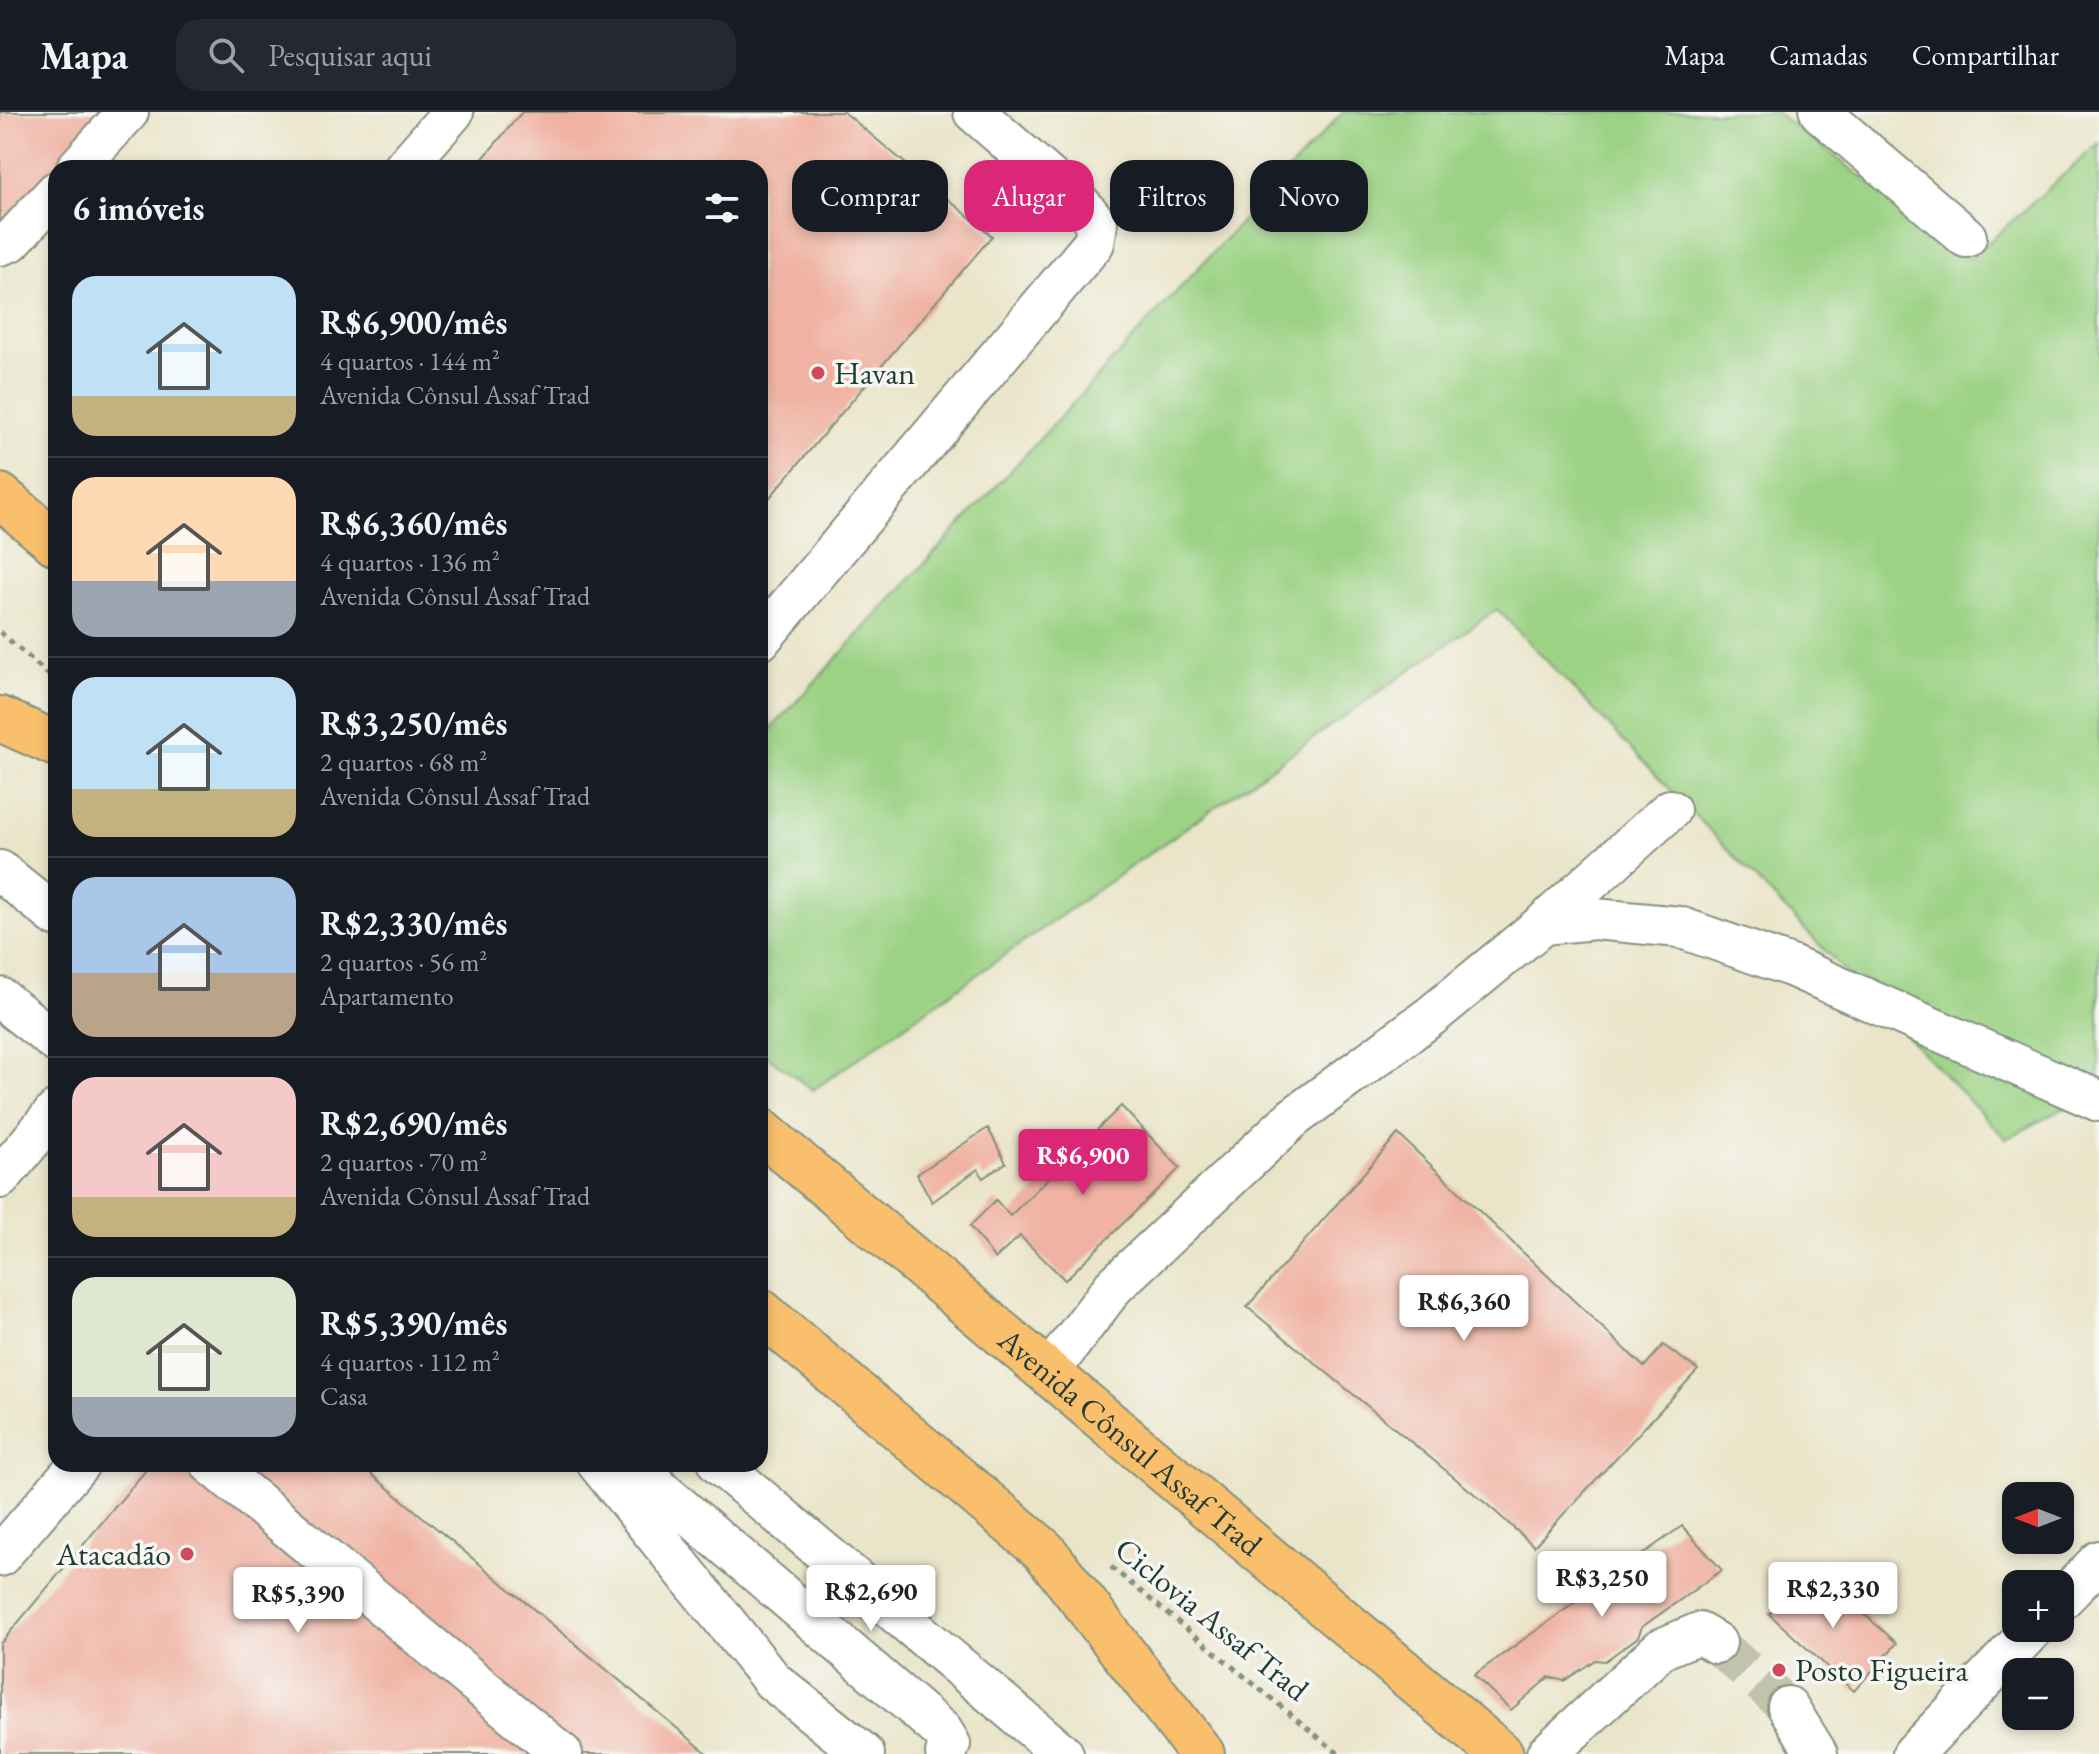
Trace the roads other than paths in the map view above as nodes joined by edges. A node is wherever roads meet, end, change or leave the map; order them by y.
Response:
1 (128, 112) edge
2 (453, 112) edge
3 (974, 112) edge
4 (1820, 112) edge
5 (84, 160) edge
6 (411, 160) edge
7 (48, 201) edge
8 (1966, 237) dead end
9 (0, 245) edge
10 (0, 496) edge
11 (48, 536) edge
12 (768, 630) edge
13 (0, 719) edge
14 (48, 740) edge
15 (1670, 810) dead end
16 (0, 871) edge
17 (48, 910) edge
18 (1543, 924) junction
19 (0, 998) edge
20 (48, 1036) edge
21 (2099, 1101) edge
22 (48, 1121) edge
23 (768, 1137) edge
24 (0, 1178) edge
25 (768, 1318) edge
26 (1049, 1372) junction
27 (72, 1472) edge
28 (221, 1472) edge
29 (604, 1472) edge
30 (648, 1472) edge
31 (728, 1472) edge
32 (0, 1556) edge
33 (2099, 1561) edge
34 (2074, 1587) edge
35 (2021, 1642) edge
36 (1716, 1643) tunnel mouth
37 (1788, 1707) tunnel mouth
38 (562, 1754) edge
39 (864, 1754) edge
40 (946, 1754) edge
41 (1063, 1754) edge
42 (1202, 1754) edge
43 (1501, 1754) edge
44 (1547, 1754) edge
45 (1817, 1754) edge
46 (1913, 1754) edge

1 - 5 street
2 - 6 street
3 - 12 street
4 - 8 street
7 - 9 street
10 - 11 main road
13 - 14 main road
15 - 18 street
16 - 17 street
18 - 21 street
18 - 26 street
19 - 20 street
22 - 24 street
23 - 26 main road, Avenida Cônsul Assaf Trad
25 - 42 main road
26 - 43 main road, Avenida Cônsul Assaf Trad
27 - 32 street
28 - 38 street
29 - 39 street
30 - 40 street
31 - 41 street
33 - 34 street
35 - 46 street
36 - 44 street
37 - 45 street

